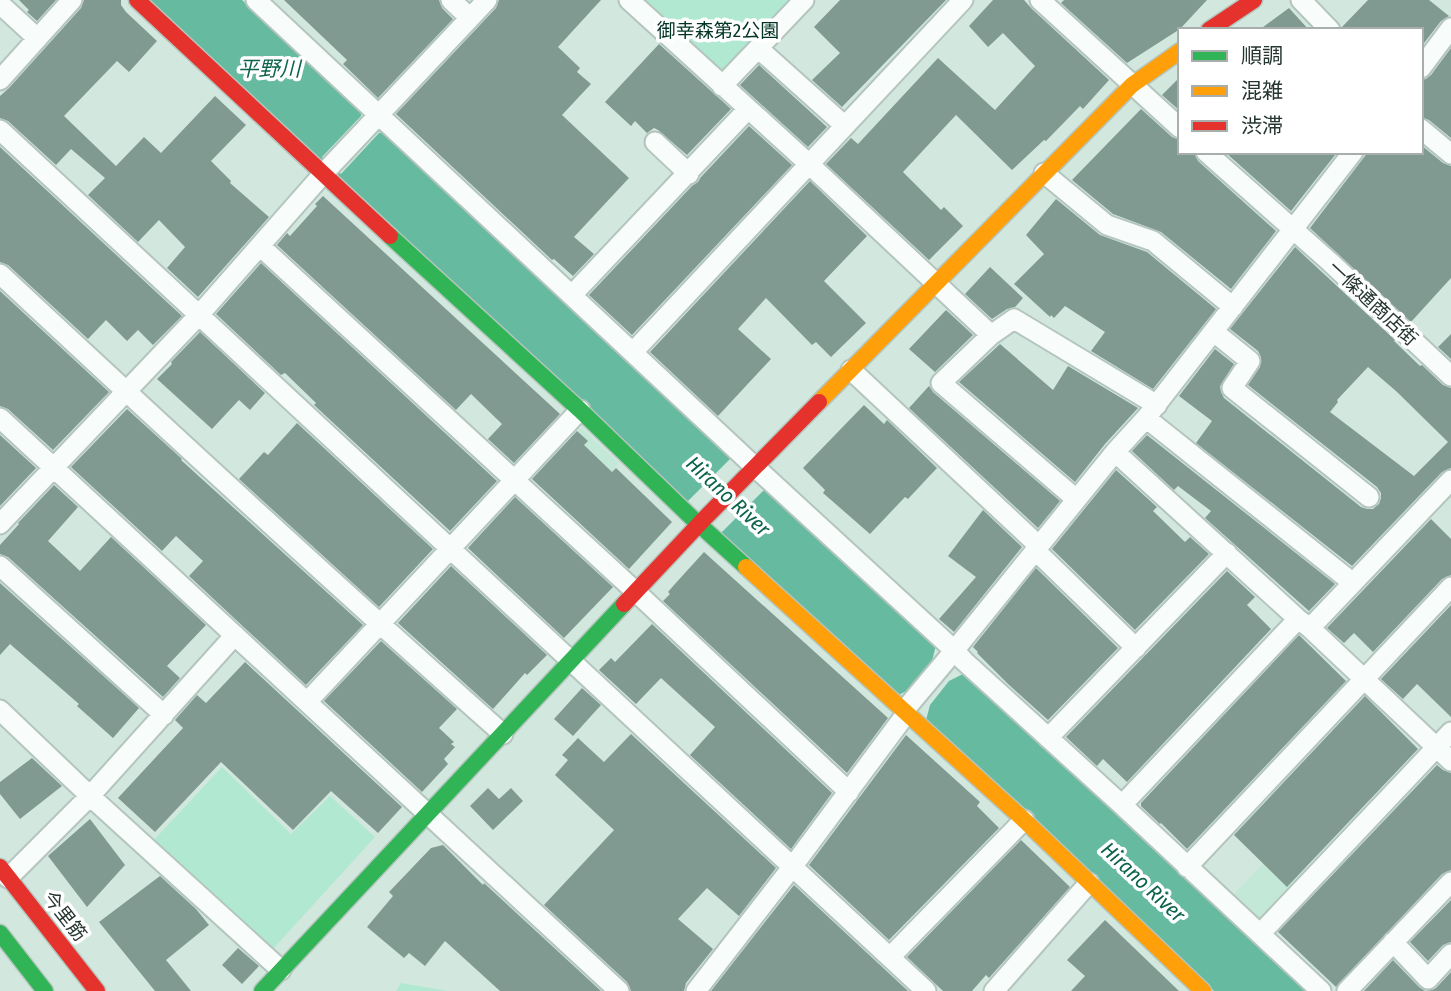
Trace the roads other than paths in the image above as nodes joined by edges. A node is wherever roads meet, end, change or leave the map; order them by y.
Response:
1 (72, 0) edge
2 (137, 0) edge
3 (256, 0) edge
4 (451, 0) edge
5 (487, 0) edge
6 (629, 0) edge
7 (804, 0) edge
8 (963, 0) edge
9 (1040, 0) edge
10 (1254, 0) edge
11 (1301, 0) edge
12 (0, 4) edge
13 (470, 18) junction
14 (1212, 28) edge
15 (1328, 28) edge
16 (1451, 29) edge
17 (37, 38) junction
18 (758, 48) junction
19 (1178, 52) edge
20 (1423, 65) edge
21 (0, 80) edge
22 (1132, 85) junction
23 (722, 86) junction
24 (748, 109) junction
25 (376, 117) junction
26 (845, 126) junction
27 (1178, 126) edge
28 (0, 130) edge
29 (1423, 131) edge
30 (655, 142) dead end
31 (1208, 154) edge
32 (1451, 154) edge
33 (1346, 155) edge
34 (809, 164) junction
35 (325, 172) junction
36 (1044, 173) junction
37 (689, 174) junction
38 (1293, 230) junction
39 (260, 246) junction
40 (2, 281) edge
41 (935, 284) junction
42 (572, 295) junction
43 (1233, 307) junction
44 (199, 315) junction
45 (1214, 332) junction
46 (990, 335) junction
47 (633, 352) junction
48 (851, 370) junction
49 (1451, 376) edge
50 (126, 392) junction
51 (580, 410) junction
52 (1152, 412) junction
53 (0, 418) edge
54 (1115, 452) junction
55 (55, 467) junction
56 (753, 469) junction
57 (514, 480) junction
58 (1451, 481) edge
59 (1369, 497) dead end
60 (1076, 499) junction
61 (701, 522) junction
62 (0, 524) edge
63 (450, 549) junction
64 (1037, 549) junction
65 (1227, 553) junction
66 (0, 566) edge
67 (1353, 583) junction
68 (1451, 587) edge
69 (635, 591) junction
70 (380, 624) junction
71 (1304, 624) junction
72 (235, 635) junction
73 (1136, 648) junction
74 (952, 654) junction
75 (570, 661) junction
76 (1365, 679) junction
77 (307, 702) junction
78 (0, 710) edge
79 (907, 710) junction
80 (163, 715) junction
81 (1451, 732) edge
82 (503, 734) junction
83 (1048, 738) junction
84 (1444, 754) edge
85 (849, 792) junction
86 (90, 796) junction
87 (1122, 805) junction
88 (428, 814) junction
89 (1024, 820) junction
90 (793, 866) junction
91 (1187, 867) junction
92 (4, 873) edge
93 (1451, 882) edge
94 (1089, 883) junction
95 (0, 933) edge
96 (1260, 934) junction
97 (1393, 942) junction
98 (1451, 954) edge
99 (7, 956) edge
100 (890, 957) junction
101 (281, 970) junction
102 (45, 991) edge
103 (97, 991) edge
104 (262, 991) edge
105 (619, 991) edge
106 (696, 991) edge
107 (926, 991) edge
108 (994, 991) edge
109 (1203, 991) edge
110 (1321, 991) edge
111 (1348, 991) edge

1 - 17 street
2 - 35 street
3 - 25 street
4 - 13 street
5 - 13 street
6 - 23 street
7 - 18 street
8 - 26 street
9 - 22 street
10 - 14 street
11 - 15 street
12 - 17 street
13 - 25 street
16 - 20 street
17 - 21 street
18 - 23 street
18 - 26 street
19 - 22 street
22 - 27 street
22 - 36 street
23 - 24 street
24 - 34 street
24 - 37 street
25 - 35 street
25 - 42 street
26 - 34 street
28 - 44 street
29 - 32 street
30 - 37 street
31 - 38 street, 一條通商店街
33 - 38 street
34 - 41 street
34 - 47 street
35 - 39 street
35 - 51 street
36 - 41 street
36 - 43 street
37 - 42 street
38 - 43 street
38 - 49 street, 一條通商店街
39 - 44 street
39 - 57 street
40 - 50 street
41 - 46 street
41 - 48 street
42 - 47 street
43 - 45 street
44 - 50 street
44 - 63 street
45 - 52 street
45 - 59 street
46 - 52 street
46 - 60 street
47 - 56 street
48 - 56 street
48 - 64 street
50 - 55 street
50 - 70 street
51 - 57 street
51 - 61 street
52 - 54 street
52 - 67 street
53 - 55 street
54 - 60 street
54 - 65 street
55 - 62 street
55 - 72 street
56 - 61 street
56 - 74 street
57 - 63 street
57 - 69 street
58 - 67 street
60 - 64 street
61 - 69 street
61 - 79 street
63 - 70 street
63 - 75 street
64 - 73 street
64 - 74 street
65 - 71 street
65 - 73 street
66 - 80 street
67 - 71 street
68 - 76 street
69 - 75 street
69 - 85 street
70 - 77 street
70 - 82 street
71 - 76 street
71 - 87 street
72 - 77 street
72 - 80 street
73 - 83 street
74 - 79 street
74 - 83 street
75 - 82 street
75 - 90 street
76 - 84 street
76 - 91 street
77 - 88 street
78 - 86 street
79 - 85 street
79 - 89 street
80 - 86 street
81 - 84 street
82 - 88 street
83 - 87 street
84 - 96 street
85 - 90 street
86 - 92 street
86 - 101 street
87 - 91 street
88 - 101 street
88 - 105 street
89 - 94 street
89 - 100 street
90 - 100 street
90 - 106 street
91 - 96 street
92 - 103 street, 今里筋
93 - 97 street
94 - 108 street
94 - 109 street
95 - 99 street
96 - 110 street
97 - 98 street
97 - 111 street
99 - 102 street
100 - 107 street
101 - 104 street

